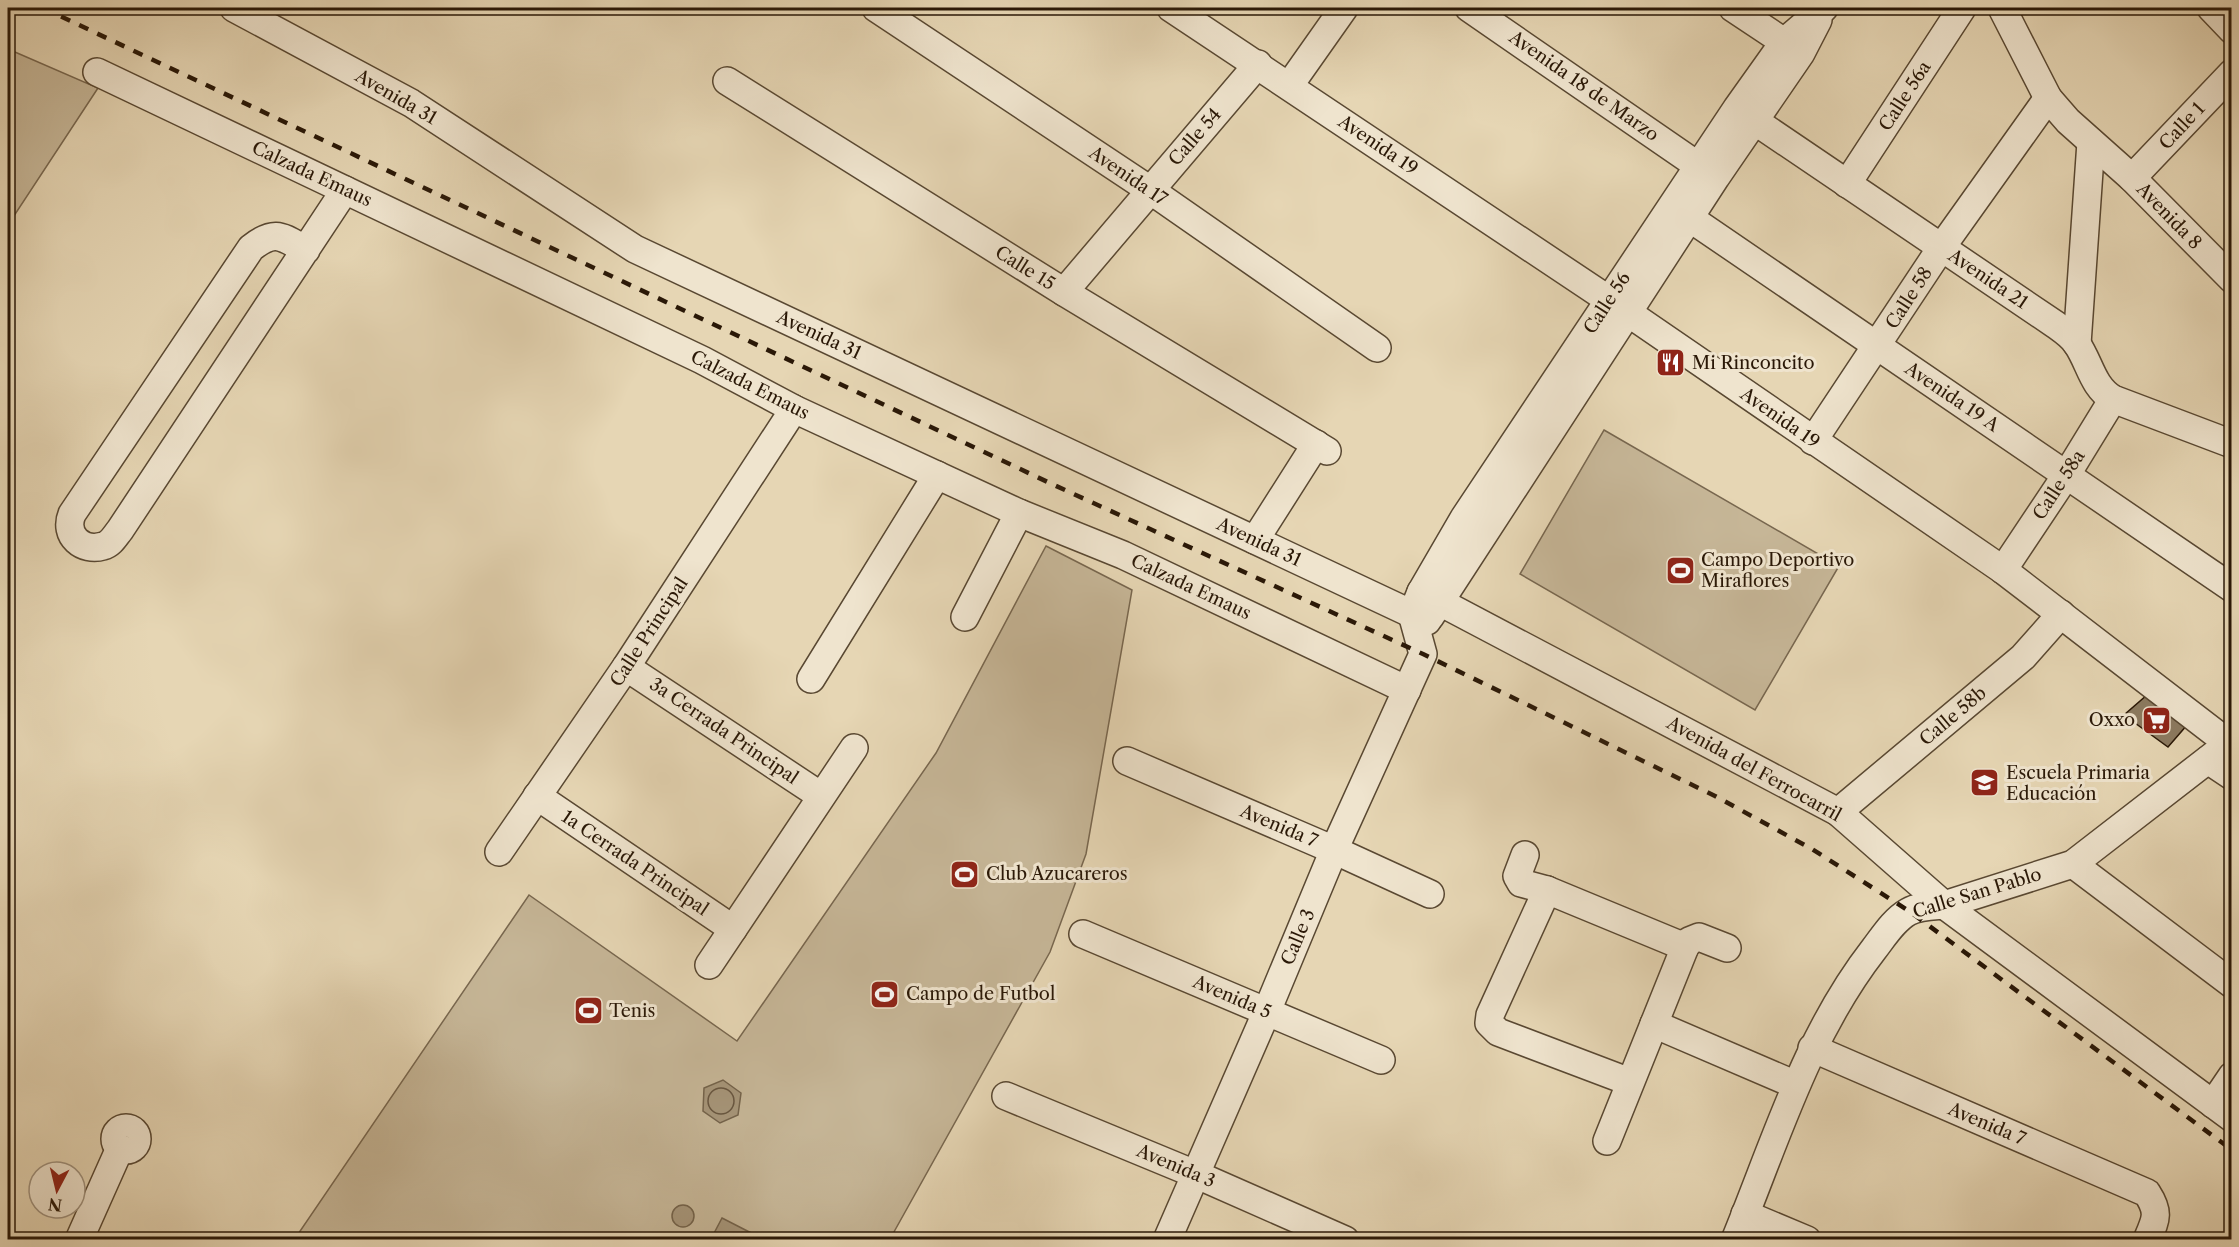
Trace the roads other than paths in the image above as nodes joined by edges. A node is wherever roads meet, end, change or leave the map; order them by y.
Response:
1 (234, 8) edge
2 (876, 8) edge
3 (1171, 8) edge
4 (1344, 8) edge
5 (1469, 8) edge
6 (1732, 8) edge
7 (1824, 8) edge
8 (1962, 8) edge
9 (2001, 8) edge
10 (2211, 8) edge
11 (2232, 30) edge
12 (1793, 48) junction
13 (1258, 64) junction
14 (97, 72) dead end
15 (2232, 73) edge
16 (727, 81) dead end
17 (1289, 86) junction
18 (2048, 98) junction
19 (1745, 114) junction
20 (2091, 142) junction
21 (1698, 165) junction
22 (2132, 178) junction
23 (1847, 184) junction
24 (345, 190) junction
25 (1150, 190) junction
26 (1681, 212) junction
27 (1941, 248) junction
28 (306, 250) junction
29 (2232, 279) edge
30 (1064, 292) junction
31 (1618, 306) junction
32 (2077, 344) junction
33 (1877, 347) junction
34 (1377, 348) dead end
35 (2113, 399) junction
36 (794, 410) junction
37 (1814, 441) junction
38 (2232, 444) edge
39 (2067, 474) junction
40 (937, 475) junction
41 (1019, 513) junction
42 (1255, 540) junction
43 (2003, 570) junction
44 (2232, 588) edge
45 (1423, 613) junction
46 (2061, 614) junction
47 (965, 617) dead end
48 (626, 667) junction
49 (811, 679) dead end
50 (1407, 690) junction
51 (854, 748) dead end
52 (2223, 748) edge
53 (1127, 761) dead end
54 (2232, 776) edge
55 (537, 796) junction
56 (821, 796) junction
57 (1838, 812) junction
58 (1334, 850) junction
59 (499, 852) dead end
60 (1525, 855) dead end
61 (2073, 864) junction
62 (1547, 890) junction
63 (1430, 894) dead end
64 (1944, 905) junction
65 (733, 929) junction
66 (1083, 934) dead end
67 (1685, 947) junction
68 (1727, 948) dead end
69 (709, 965) dead end
70 (2232, 984) edge
71 (1267, 1011) junction
72 (1654, 1024) junction
73 (1812, 1048) junction
74 (1381, 1060) dead end
75 (2232, 1076) edge
76 (1630, 1082) junction
77 (1796, 1085) junction
78 (1006, 1096) dead end
79 (2222, 1111) edge
80 (1607, 1141) dead end
81 (120, 1148) dead end
82 (1195, 1174) junction
83 (1745, 1214) junction
84 (79, 1239) edge
85 (1167, 1239) edge
86 (1345, 1239) edge
87 (1735, 1239) edge
88 (1807, 1239) edge
89 (2147, 1239) edge

1 - 42 street, Avenida 31
2 - 25 street, Avenida 17
3 - 13 street, Avenida 19
4 - 17 street
5 - 21 street, Avenida 18 de Marzo
6 - 12 street
7 - 12 street, Calle 56
8 - 23 street, Calle 56a
9 - 18 street, Avenida 8
10 - 11 street
12 - 19 street, Calle 56
13 - 17 street, Avenida 19
13 - 25 street, Calle 54
14 - 24 street, Calzada Emaus
15 - 22 street, Calle 1
16 - 30 street, Calle 15
17 - 31 street, Avenida 19
18 - 20 street, Avenida 8
18 - 27 street, Calle 58
19 - 21 street, Calle 56
19 - 23 street, Avenida 21
19 - 26 street, Calle 56
20 - 22 street, Avenida 8
20 - 32 street
21 - 26 street, Calle 56
22 - 29 street, Avenida 8
23 - 27 street, Avenida 21
24 - 28 street
24 - 36 street, Calzada Emaus
25 - 30 street, Calle 54
25 - 34 street, Avenida 17
26 - 31 street, Calle 56
26 - 33 street, Avenida 19 A
27 - 32 street, Avenida 21
27 - 33 street, Calle 58
28 - 28 street
30 - 42 street, Calle 15
31 - 37 street, Avenida 19
31 - 45 street, Calle 56
32 - 35 street, Avenida 21
33 - 37 street, Calle 58
33 - 39 street, Avenida 19 A
35 - 38 street, Avenida 21
35 - 39 street, Calle 58a
36 - 40 street, Calzada Emaus
36 - 48 street, Calle Principal
37 - 43 street, Avenida 19
39 - 43 street, Calle 58a
39 - 44 street, Avenida 19 A
40 - 41 street, Calzada Emaus
40 - 49 street
41 - 47 street
41 - 50 street, Calzada Emaus
42 - 45 street, Avenida 31
43 - 46 street, Avenida 19
45 - 50 street, Calle 3
45 - 57 street, Avenida del Ferrocarril
46 - 52 street, Avenida 19
46 - 57 street, Calle 58b
48 - 55 street, Calle Principal
48 - 56 street, 3a Cerrada Principal
50 - 58 street, Calle 3
51 - 56 street
52 - 54 street, Avenida 19
52 - 61 street, Calle San Pablo
53 - 58 street, Avenida 7
55 - 59 street, Calle Principal
55 - 65 street, 1a Cerrada Principal
56 - 65 street
57 - 64 street, Avenida del Ferrocarril
58 - 63 street, Avenida 7
58 - 71 street, Calle 3
60 - 62 street
61 - 64 street, Calle San Pablo
61 - 70 street
62 - 67 street
62 - 76 street
64 - 73 street, Calle San Pablo
64 - 79 street, Avenida del Ferrocarril
65 - 69 street
66 - 71 street, Avenida 5
67 - 68 street
67 - 72 street
71 - 74 street, Avenida 5
71 - 82 street, Calle 3
72 - 76 street
72 - 77 street
73 - 77 street, Calle San Pablo
73 - 89 street, Avenida 7
75 - 79 street
76 - 80 street
77 - 83 street, Calle San Pablo
78 - 82 street, Avenida 3
81 - 84 street
82 - 85 street, Calle 3
82 - 86 street, Avenida 3
83 - 87 street, Calle San Pablo
83 - 88 street

